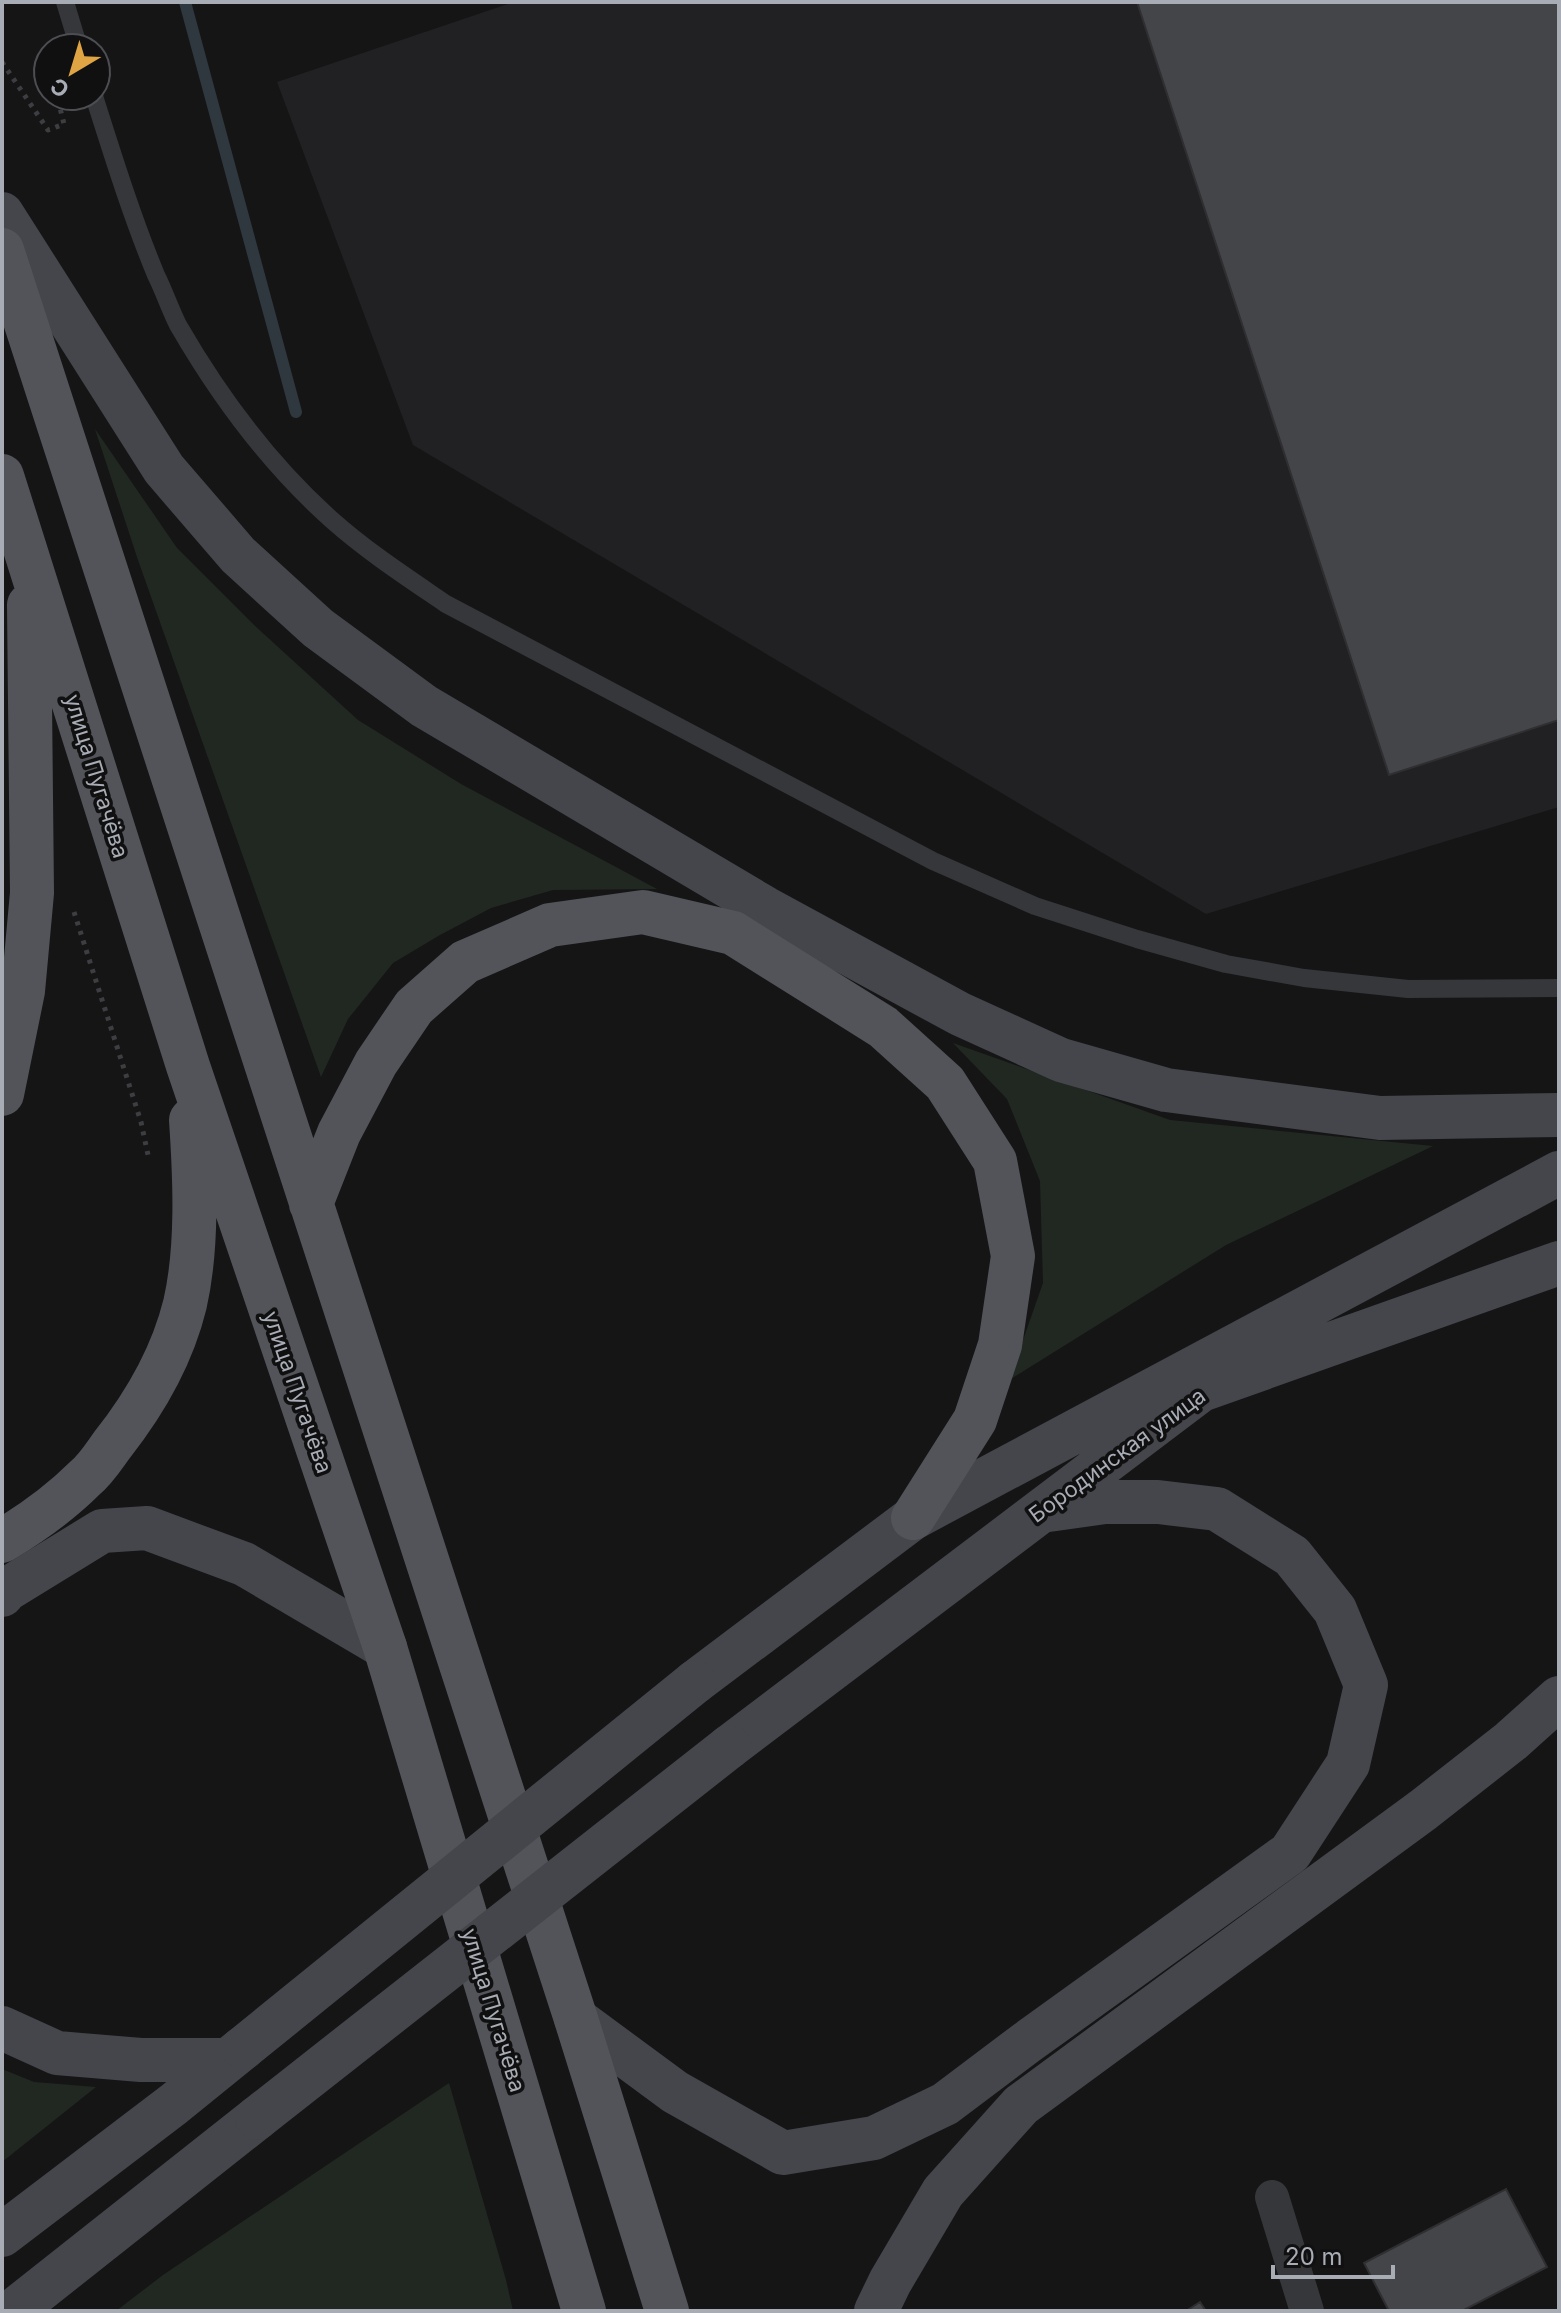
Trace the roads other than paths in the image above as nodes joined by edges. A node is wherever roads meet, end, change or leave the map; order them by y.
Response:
1 (65, 2) edge
2 (74, 32) edge
3 (99, 112) edge
4 (2, 214) edge
5 (2, 250) edge
6 (2, 476) edge
7 (28, 558) junction
8 (1559, 988) edge
9 (188, 1066) junction
10 (2, 1094) edge
11 (1559, 1115) edge
12 (1559, 1173) edge
13 (311, 1204) junction
14 (1559, 1263) edge
15 (1041, 1511) junction
16 (913, 1518) junction
17 (2, 1541) edge
18 (2, 1595) edge
19 (385, 1647) junction
20 (1559, 1698) edge
21 (576, 2019) junction
22 (2, 2028) edge
23 (235, 2054) junction
24 (1272, 2197) dead end
25 (2, 2235) edge
26 (24, 2305) edge
27 (584, 2311) edge
28 (667, 2311) edge
29 (876, 2311) edge
30 (1307, 2311) edge

1 - 2 lane
3 - 8 lane
4 - 11 main road
5 - 13 main road
6 - 7 main road, улица Пугачёва
7 - 9 main road, улица Пугачёва
7 - 10 main road
9 - 17 main road
9 - 19 main road, улица Пугачёва
12 - 16 main road
13 - 16 main road
13 - 21 main road
14 - 15 main road, Бородинская улица
15 - 21 main road
15 - 26 main road, Бородинская улица, bridge
16 - 23 main road, bridge
18 - 19 main road
19 - 27 main road, улица Пугачёва
20 - 29 main road
21 - 28 main road
22 - 23 main road
23 - 25 main road
24 - 30 street

